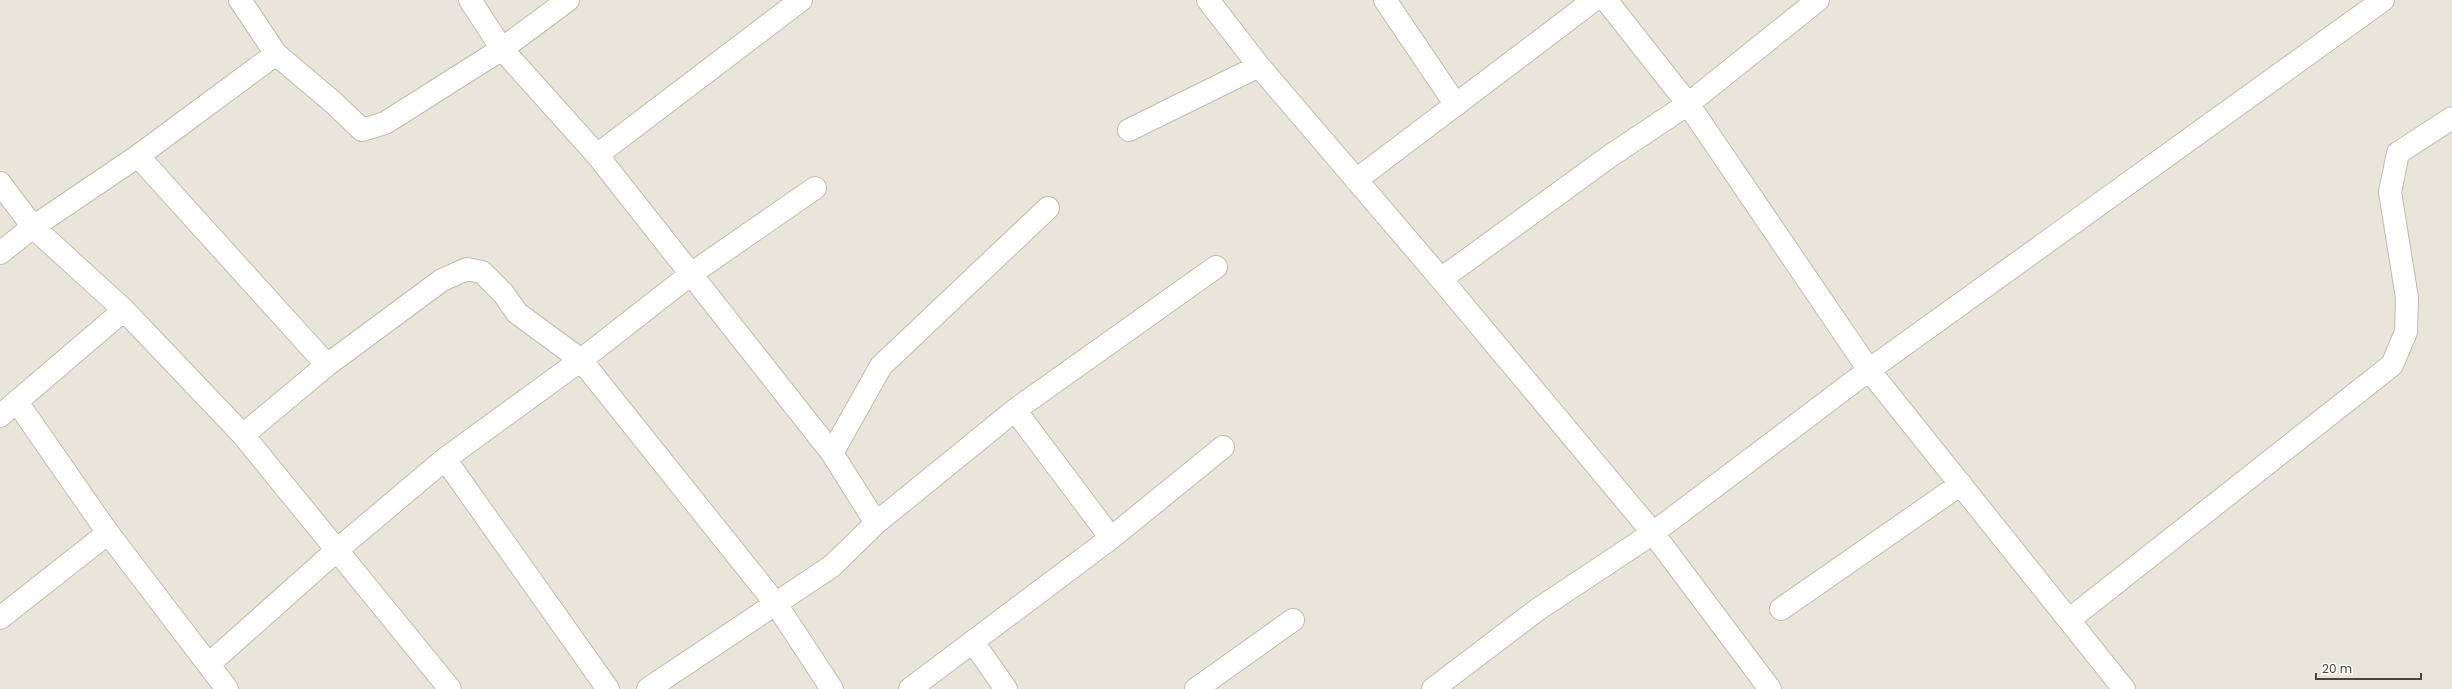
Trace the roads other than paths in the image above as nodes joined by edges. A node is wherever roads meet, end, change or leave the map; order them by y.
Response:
1 (240, 0) edge
2 (470, 0) edge
3 (568, 0) edge
4 (801, 0) edge
5 (1208, 0) edge
6 (1385, 0) edge
7 (1594, 0) edge
8 (1606, 0) edge
9 (1818, 0) edge
10 (2383, 0) edge
11 (502, 49) junction
12 (276, 54) junction
13 (1259, 66) junction
14 (1688, 104) junction
15 (1456, 105) junction
16 (2452, 118) edge
17 (1129, 130) dead end
18 (597, 155) junction
19 (138, 156) junction
20 (1356, 180) junction
21 (0, 183) edge
22 (815, 188) dead end
23 (1048, 208) dead end
24 (33, 227) junction
25 (0, 253) edge
26 (1216, 267) dead end
27 (691, 274) junction
28 (1441, 279) junction
29 (124, 310) junction
30 (581, 360) junction
31 (327, 365) junction
32 (1869, 370) junction
33 (17, 402) junction
34 (1016, 410) junction
35 (0, 416) edge
36 (243, 435) junction
37 (1223, 447) dead end
38 (832, 453) junction
39 (445, 460) junction
40 (1961, 484) junction
41 (876, 523) junction
42 (1653, 533) junction
43 (108, 534) junction
44 (1112, 538) junction
45 (337, 550) junction
46 (776, 604) junction
47 (1781, 609) dead end
48 (0, 618) edge
49 (1293, 620) dead end
50 (2070, 620) junction
51 (973, 642) junction
52 (209, 664) junction
53 (227, 689) edge
54 (450, 689) edge
55 (608, 689) edge
56 (648, 689) edge
57 (832, 689) edge
58 (910, 689) edge
59 (1006, 689) edge
60 (1196, 689) edge
61 (1433, 689) edge
62 (1770, 689) edge
63 (2124, 689) edge

1 - 12 street
2 - 11 street
3 - 11 street
4 - 18 street
5 - 13 street
6 - 15 street
7 - 15 street
8 - 14 street
9 - 14 street
10 - 32 street
11 - 12 street
11 - 18 street
12 - 19 street
13 - 17 street
13 - 20 street
14 - 28 street
14 - 32 street
15 - 20 street
16 - 50 street
18 - 27 street
19 - 24 street
19 - 31 street
20 - 28 street
21 - 24 street
22 - 27 street
23 - 38 street
24 - 25 street
24 - 29 street
26 - 34 street
27 - 30 street
27 - 38 street
28 - 42 street
29 - 33 street
29 - 36 street
30 - 31 street
30 - 39 street
30 - 46 street
31 - 36 street
32 - 40 street
32 - 42 street
33 - 35 street
33 - 43 street
34 - 41 street
34 - 44 street
36 - 45 street
37 - 44 street
38 - 41 street
39 - 45 street
39 - 55 street
40 - 47 street
40 - 50 street
41 - 46 street
42 - 61 street
42 - 62 street
43 - 48 street
43 - 52 street
44 - 51 street
45 - 52 street
45 - 54 street
46 - 56 street
46 - 57 street
49 - 60 street
50 - 63 street
51 - 58 street
51 - 59 street
52 - 53 street

